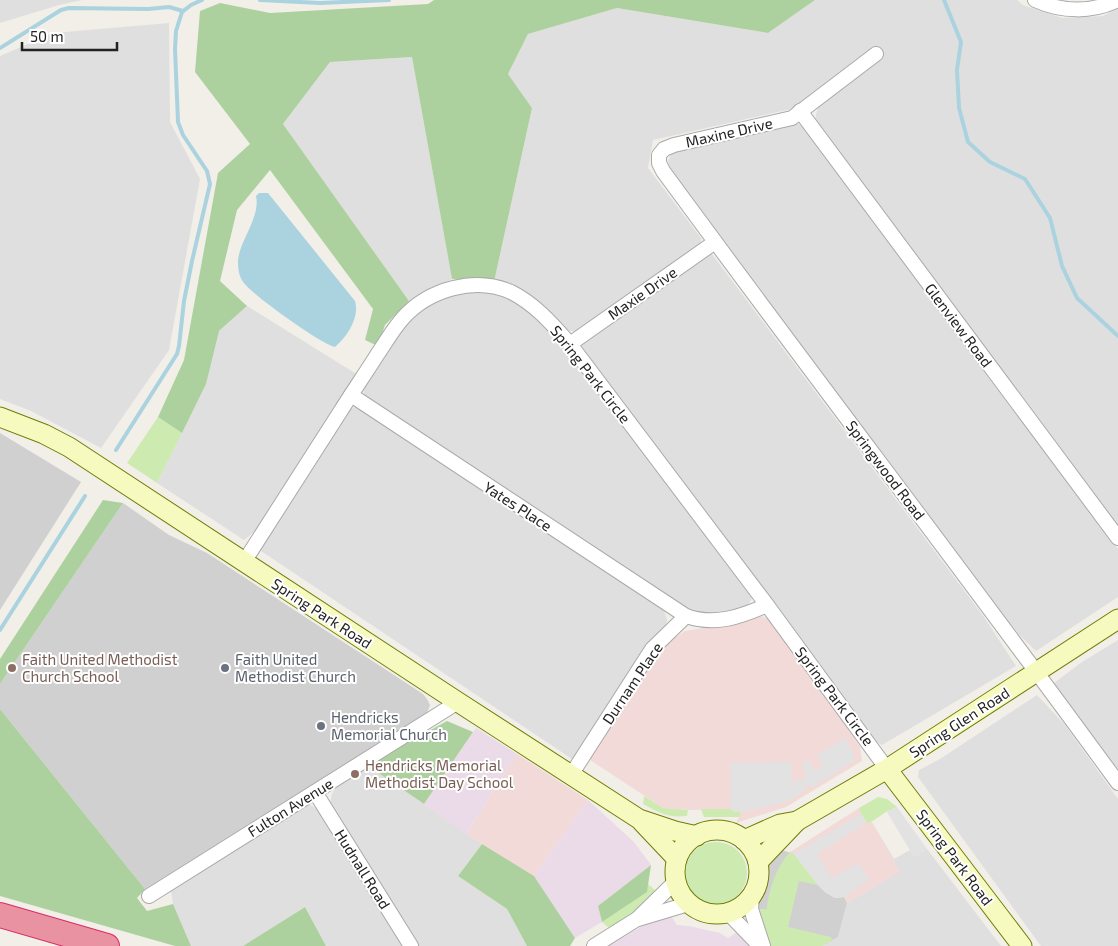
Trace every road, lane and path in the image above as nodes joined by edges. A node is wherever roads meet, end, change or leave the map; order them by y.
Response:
1 (1035, 0) edge
2 (1118, 0) edge
3 (876, 54) dead end
4 (800, 111) junction
5 (659, 155) joint
6 (715, 242) junction
7 (570, 344) junction
8 (351, 395) junction
9 (0, 417) edge
10 (1118, 538) edge
11 (244, 562) junction
12 (767, 605) junction
13 (686, 616) junction
14 (1118, 619) edge
15 (1037, 672) junction
16 (458, 702) junction
17 (888, 768) junction
18 (571, 776) junction
19 (1118, 783) edge
20 (315, 792) junction
21 (639, 819) junction
22 (797, 821) junction
23 (696, 836) junction
24 (744, 840) junction
25 (677, 859) junction
26 (758, 862) junction
27 (676, 882) junction
28 (149, 896) dead end
29 (752, 896) junction
30 (688, 904) junction
31 (728, 913) junction
32 (0, 915) edge
33 (637, 919) junction
34 (107, 946) edge
35 (411, 946) edge
36 (594, 946) edge
37 (762, 946) edge
38 (1022, 946) edge

1 - 2 street
3 - 4 street, Maxine Drive
4 - 5 street, Maxine Drive
4 - 10 street, Glenview Road
5 - 6 street, Springwood Road
6 - 7 street, Maxie Drive
6 - 15 street, Springwood Road
7 - 8 street, Spring Park Circle
7 - 12 street, Spring Park Circle
8 - 11 street, Spring Park Circle
8 - 13 street, Yates Place
9 - 11 main road, Spring Park Road
11 - 16 main road, Spring Park Road
12 - 13 street
12 - 17 street, Spring Park Circle
13 - 18 street, Durnam Place
14 - 15 main road, Spring Glen Road
15 - 17 main road, Spring Glen Road
15 - 19 street, Springwood Road
16 - 18 main road, Spring Park Road
16 - 20 street, Fulton Avenue
17 - 22 main road, Spring Glen Road
17 - 38 main road, Spring Park Road
18 - 21 main road, Spring Park Road
20 - 28 street, Fulton Avenue
20 - 35 street, Hudnall Road
21 - 23 main road, Spring Park Road
21 - 25 main road, Spring Park Road
22 - 24 main road, Spring Glen Road
22 - 26 main road, Spring Glen Road
23 - 24 main road
23 - 25 main road
24 - 26 main road
25 - 27 main road
26 - 29 main road
27 - 30 main road
27 - 33 street
29 - 31 main road
29 - 37 street
30 - 31 main road
30 - 33 street
31 - 37 street
32 - 34 highway
33 - 36 street

